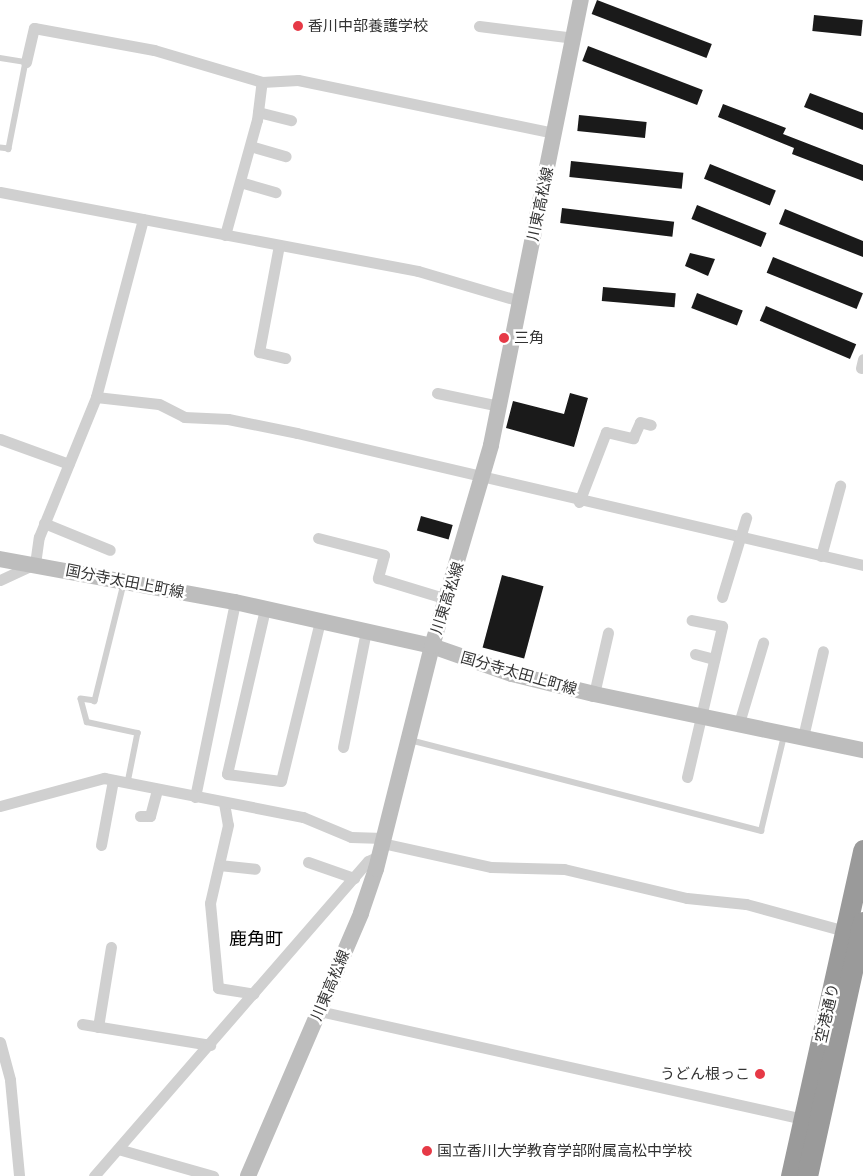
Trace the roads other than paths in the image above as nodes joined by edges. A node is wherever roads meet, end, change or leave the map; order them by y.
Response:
1 (581, 0) edge
2 (479, 26) dead end
3 (574, 38) junction
4 (0, 58) edge
5 (26, 62) junction
6 (262, 82) junction
7 (258, 112) junction
8 (291, 120) dead end
9 (555, 133) junction
10 (250, 146) junction
11 (0, 148) edge
12 (286, 156) dead end
13 (240, 182) junction
14 (0, 192) edge
15 (276, 192) dead end
16 (143, 219) junction
17 (225, 235) junction
18 (279, 245) junction
19 (520, 301) junction
20 (285, 358) dead end
21 (437, 393) dead end
22 (96, 397) junction
23 (499, 406) junction
24 (651, 425) dead end
25 (0, 439) edge
26 (69, 464) junction
27 (483, 480) junction
28 (840, 486) dead end
29 (579, 502) junction
30 (746, 518) dead end
31 (44, 523) junction
32 (318, 538) dead end
33 (740, 538) junction
34 (110, 550) dead end
35 (821, 556) junction
36 (0, 560) edge
37 (35, 564) junction
38 (863, 565) edge
39 (125, 579) junction
40 (0, 580) edge
41 (447, 598) junction
42 (722, 598) dead end
43 (235, 602) junction
44 (265, 609) junction
45 (692, 620) dead end
46 (320, 621) junction
47 (366, 631) junction
48 (608, 633) dead end
49 (762, 643) dead end
50 (432, 646) junction
51 (822, 652) dead end
52 (695, 654) dead end
53 (714, 658) junction
54 (594, 694) junction
55 (701, 717) junction
56 (739, 723) junction
57 (785, 733) junction
58 (803, 737) junction
59 (408, 740) junction
60 (343, 747) dead end
61 (863, 750) edge
62 (687, 776) dead end
63 (113, 780) junction
64 (128, 783) junction
65 (157, 789) junction
66 (195, 797) junction
67 (224, 803) junction
68 (0, 806) edge
69 (140, 816) dead end
70 (101, 845) dead end
71 (381, 846) junction
72 (863, 850) edge
73 (308, 862) dead end
74 (219, 865) junction
75 (255, 868) dead end
76 (354, 878) junction
77 (858, 932) edge
78 (111, 947) dead end
79 (254, 994) junction
80 (319, 1011) junction
81 (82, 1024) dead end
82 (98, 1027) junction
83 (0, 1042) edge
84 (210, 1045) junction
85 (811, 1121) junction
86 (118, 1149) junction
87 (19, 1176) edge
88 (94, 1176) edge
89 (214, 1176) edge
90 (248, 1176) edge
91 (791, 1176) edge
92 (807, 1176) edge

1 - 3 main road, 川東高松線
2 - 3 street
3 - 9 main road, 川東高松線
4 - 5 lane
5 - 6 street
5 - 11 lane
6 - 7 street
6 - 9 street
7 - 8 street
7 - 10 street
9 - 19 main road, 川東高松線
10 - 12 street
10 - 13 street
13 - 15 street
13 - 17 street
14 - 16 street
16 - 17 street
16 - 22 street
17 - 18 street
18 - 19 street
18 - 20 street
19 - 23 main road, 川東高松線
21 - 23 street
22 - 26 street
22 - 27 street
23 - 27 main road, 川東高松線
24 - 29 street
25 - 26 street
26 - 31 street
27 - 29 street
27 - 41 main road, 川東高松線
28 - 35 street
29 - 33 street
30 - 33 street
31 - 34 street
31 - 37 street
32 - 41 street
33 - 35 street
33 - 42 street
35 - 38 street
36 - 37 main road, 国分寺太田上町線
37 - 39 main road, 国分寺太田上町線
37 - 40 street
39 - 43 main road, 国分寺太田上町線
39 - 64 lane
41 - 50 main road, 川東高松線
43 - 44 main road, 国分寺太田上町線
43 - 66 street
44 - 46 main road, 国分寺太田上町線
44 - 46 street
45 - 53 street
46 - 47 main road, 国分寺太田上町線
47 - 50 main road, 国分寺太田上町線
47 - 60 street
48 - 54 street
49 - 56 street
50 - 54 main road, 国分寺太田上町線
50 - 59 main road, 川東高松線
51 - 58 street
52 - 53 street
53 - 55 street
54 - 55 main road, 国分寺太田上町線
55 - 56 main road, 国分寺太田上町線
55 - 62 street
56 - 57 main road, 国分寺太田上町線
57 - 58 main road, 国分寺太田上町線
57 - 59 lane
58 - 61 main road, 国分寺太田上町線
59 - 71 main road, 川東高松線
63 - 64 street
63 - 68 street
63 - 70 street
64 - 65 street
65 - 66 street
65 - 69 street
66 - 67 street
67 - 71 street
67 - 74 street
71 - 76 street
71 - 77 street
71 - 80 main road, 川東高松線
72 - 77 highway, 空港通り
73 - 76 street
74 - 75 street
74 - 79 street
76 - 79 street
77 - 85 highway, 空港通り
78 - 82 street
79 - 84 street
80 - 85 street
80 - 90 main road, 川東高松線
81 - 82 street
82 - 84 street
83 - 87 street
84 - 86 street
85 - 91 highway, 空港通り
85 - 92 highway, 空港通り
86 - 88 street
86 - 89 street

